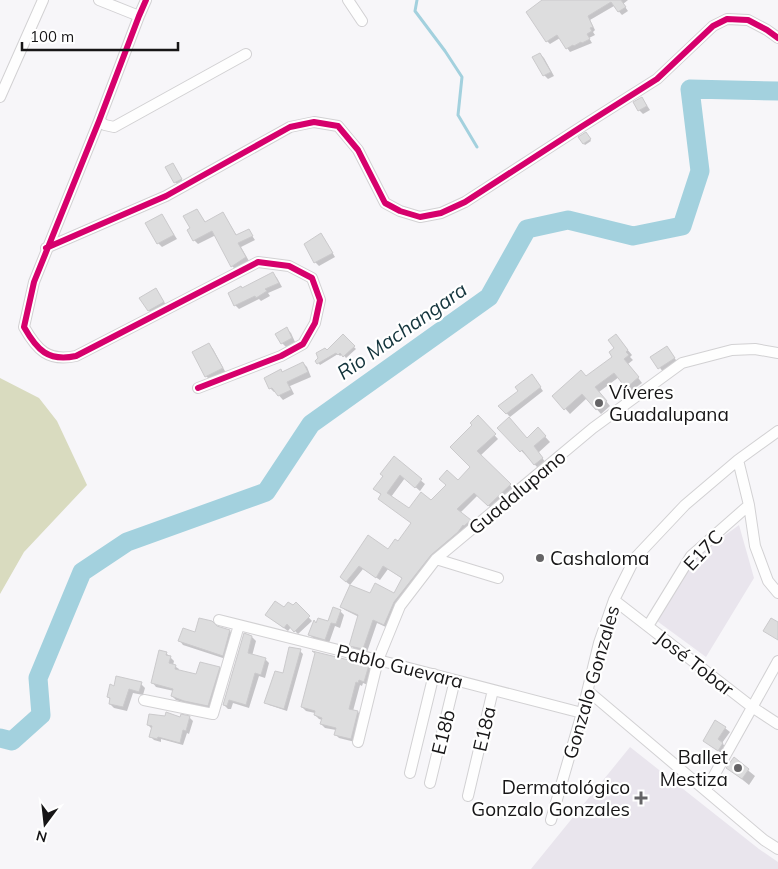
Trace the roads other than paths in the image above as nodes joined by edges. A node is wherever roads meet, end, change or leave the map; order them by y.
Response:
1 (43, 0) edge
2 (99, 0) edge
3 (146, 0) edge
4 (348, 0) edge
5 (139, 16) junction
6 (362, 21) dead end
7 (778, 38) edge
8 (246, 54) dead end
9 (0, 97) edge
10 (99, 121) junction
11 (46, 248) junction
12 (778, 353) edge
13 (198, 388) dead end
14 (778, 431) edge
15 (738, 460) junction
16 (749, 505) junction
17 (436, 559) junction
18 (498, 578) dead end
19 (778, 594) edge
20 (614, 600) junction
21 (219, 620) dead end
22 (239, 625) junction
23 (648, 626) junction
24 (378, 660) junction
25 (778, 661) edge
26 (434, 674) junction
27 (455, 680) junction
28 (493, 690) junction
29 (588, 691) junction
30 (144, 700) dead end
31 (752, 707) junction
32 (582, 714) junction
33 (778, 724) edge
34 (358, 742) dead end
35 (410, 773) dead end
36 (430, 783) dead end
37 (706, 790) junction
38 (468, 796) dead end
39 (551, 820) dead end
40 (778, 849) edge

1 - 9 street
2 - 5 street
3 - 5 street
4 - 6 street
5 - 10 street
7 - 11 street
8 - 10 street
10 - 11 street
11 - 13 street
12 - 17 street, Guadalupano
14 - 15 street, Gonzalo Gonzales
15 - 16 street
15 - 20 street, Gonzalo Gonzales
16 - 19 street
16 - 23 street, E17C
17 - 18 street
17 - 24 street, Guadalupano
20 - 23 street, José Tobar
20 - 29 street, Gonzalo Gonzales
21 - 22 street, Pablo Guevara
22 - 24 street, Pablo Guevara
22 - 30 street
23 - 31 street, José Tobar
24 - 26 street, Pablo Guevara
24 - 34 street, Guadalupano
25 - 31 street
26 - 27 street, Pablo Guevara
26 - 35 street
27 - 28 street, Pablo Guevara
27 - 36 street, E18b
28 - 32 street, Pablo Guevara
28 - 38 street, E18a
29 - 32 street, Gonzalo Gonzales
29 - 37 street
31 - 33 street, José Tobar
31 - 37 street
32 - 39 street, Gonzalo Gonzales
37 - 40 street

